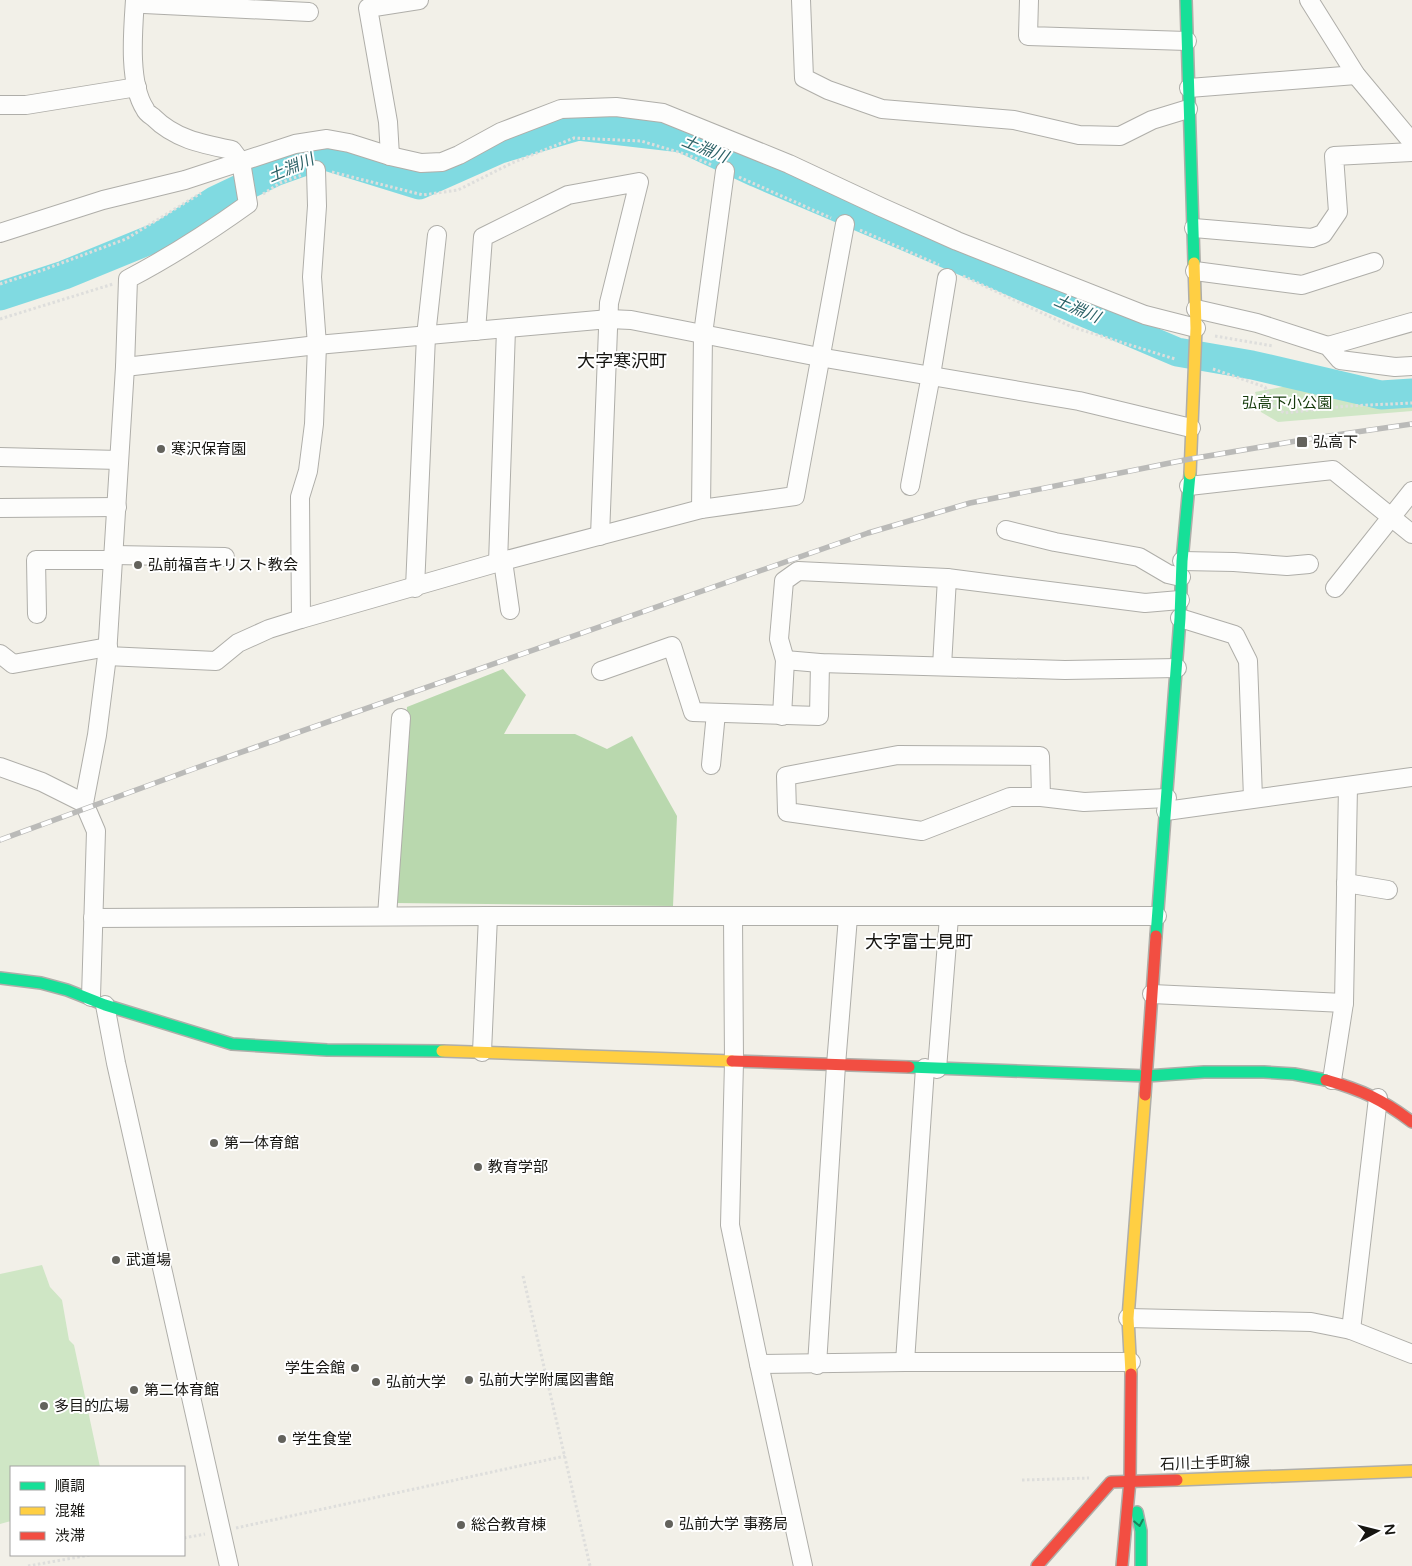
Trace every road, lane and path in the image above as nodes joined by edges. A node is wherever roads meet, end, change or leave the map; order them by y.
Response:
1 (135, 0) edge
2 (140, 0) edge
3 (419, 0) edge
4 (801, 0) edge
5 (1029, 0) edge
6 (1186, 0) edge
7 (1309, 0) edge
8 (309, 12) dead end
9 (1187, 41) junction
10 (1356, 75) junction
11 (137, 87) junction
12 (1189, 88) junction
13 (0, 105) edge
14 (1188, 109) junction
15 (1412, 142) edge
16 (1412, 152) edge
17 (390, 156) junction
18 (242, 168) junction
19 (316, 170) dead end
20 (724, 171) dead end
21 (207, 190) dead end
22 (845, 224) dead end
23 (1194, 228) junction
24 (0, 233) edge
25 (437, 235) dead end
26 (1374, 262) dead end
27 (1195, 271) junction
28 (947, 278) dead end
29 (128, 279) junction
30 (0, 284) edge
31 (1196, 309) junction
32 (0, 319) edge
33 (609, 319) junction
34 (1412, 322) edge
35 (506, 329) junction
36 (476, 331) junction
37 (1196, 333) junction
38 (703, 334) junction
39 (426, 336) junction
40 (317, 345) junction
41 (1328, 346) junction
42 (819, 357) junction
43 (1194, 365) junction
44 (1412, 366) edge
45 (125, 367) junction
46 (931, 375) junction
47 (1412, 403) edge
48 (1191, 428) junction
49 (0, 457) edge
50 (119, 460) junction
51 (910, 486) dead end
52 (1189, 486) junction
53 (1412, 491) edge
54 (117, 506) junction
55 (0, 508) edge
56 (701, 509) junction
57 (1392, 518) junction
58 (1006, 530) dead end
59 (1412, 534) edge
60 (600, 536) junction
61 (113, 557) junction
62 (225, 557) dead end
63 (501, 562) junction
64 (1309, 564) dead end
65 (1181, 569) junction
66 (947, 578) junction
67 (415, 588) junction
68 (1335, 588) dead end
69 (1180, 600) junction
70 (510, 610) dead end
71 (37, 614) dead end
72 (1180, 618) junction
73 (301, 619) junction
74 (108, 651) junction
75 (0, 654) edge
76 (785, 660) junction
77 (820, 663) junction
78 (942, 666) junction
79 (1177, 668) junction
80 (601, 671) dead end
81 (716, 713) junction
82 (782, 716) junction
83 (401, 718) dead end
84 (711, 765) dead end
85 (0, 767) edge
86 (1412, 777) edge
87 (1348, 786) junction
88 (1041, 797) junction
89 (1253, 798) junction
90 (84, 804) junction
91 (1166, 805) junction
92 (1346, 884) junction
93 (1388, 890) dead end
94 (387, 916) junction
95 (488, 916) junction
96 (733, 916) junction
97 (949, 916) junction
98 (1157, 916) junction
99 (848, 917) junction
100 (93, 918) junction
101 (0, 978) edge
102 (1152, 994) junction
103 (98, 1001) junction
104 (1344, 1003) junction
105 (482, 1052) junction
106 (734, 1062) junction
107 (836, 1065) junction
108 (931, 1068) junction
109 (1147, 1076) junction
110 (1332, 1080) junction
111 (1378, 1098) junction
112 (1412, 1122) edge
113 (523, 1276) dead end
114 (1128, 1318) junction
115 (1352, 1330) junction
116 (1412, 1354) edge
117 (905, 1362) junction
118 (1131, 1362) junction
119 (758, 1364) junction
120 (817, 1364) junction
121 (565, 1456) junction
122 (1412, 1471) edge
123 (1022, 1480) dead end
124 (1130, 1480) junction
125 (1095, 1482) dead end
126 (222, 1531) junction
127 (185, 1538) edge
128 (84, 1556) edge
129 (28, 1566) edge
130 (229, 1566) edge
131 (590, 1566) edge
132 (803, 1566) edge
133 (1037, 1566) edge
134 (1122, 1566) edge
135 (1141, 1566) edge

1 - 11 street
2 - 8 street
3 - 17 street
4 - 14 street
5 - 9 street
6 - 9 street
7 - 10 street
9 - 12 street
10 - 12 street
10 - 15 street
11 - 13 street
11 - 18 street
12 - 14 street
14 - 23 street
16 - 23 street
17 - 18 street
17 - 37 street
18 - 24 street
18 - 29 street
19 - 40 street
20 - 38 street
21 - 30 path
22 - 42 street
23 - 27 street
25 - 39 street
26 - 27 street
27 - 31 street
28 - 46 street
29 - 32 path
29 - 45 street
31 - 37 street
31 - 41 street
33 - 35 street
33 - 36 street
33 - 38 street
33 - 60 street
34 - 41 street
35 - 36 street
35 - 63 street
36 - 39 street
37 - 43 street
38 - 42 street
38 - 56 street
39 - 40 street
39 - 67 street
40 - 45 street
40 - 73 street
41 - 44 street
42 - 46 street
42 - 56 street
43 - 47 path
43 - 48 street
45 - 50 street
46 - 48 street
46 - 51 street
48 - 52 street
49 - 50 street
50 - 54 street
52 - 57 street
52 - 65 street
53 - 57 street
54 - 55 street
54 - 61 street
56 - 60 street
57 - 59 street
57 - 68 street
58 - 65 street
60 - 63 street
61 - 62 street
61 - 71 street
61 - 74 street
63 - 67 street
63 - 70 street
64 - 65 street
65 - 69 street
66 - 69 street
66 - 76 street
66 - 78 street
67 - 73 street
69 - 72 street
72 - 79 street
72 - 89 street
73 - 74 street
74 - 75 street
74 - 90 street
76 - 77 street
76 - 82 street
77 - 78 street
77 - 82 street
78 - 79 street
79 - 91 street
80 - 81 street
81 - 82 street
81 - 84 street
83 - 94 street
85 - 90 street
86 - 87 street
87 - 89 street
87 - 92 street
88 - 88 street
88 - 91 street
89 - 91 street
90 - 100 street
91 - 98 street
92 - 93 street
92 - 104 street
94 - 95 street
94 - 100 street
95 - 96 street
95 - 105 street
96 - 99 street
96 - 106 street
97 - 98 street
97 - 99 street
97 - 108 street
98 - 102 street
99 - 107 street
100 - 103 street
101 - 103 street
102 - 104 street
102 - 109 street
103 - 105 street
103 - 126 street
104 - 110 street
105 - 106 street
106 - 107 street
106 - 119 street
107 - 108 street
107 - 120 street
108 - 109 street
108 - 117 street
109 - 110 street
109 - 114 street
110 - 111 street
111 - 112 street
111 - 115 street
113 - 121 path
114 - 115 street
114 - 118 street
115 - 116 street
117 - 118 street
117 - 120 street
118 - 124 street
119 - 120 street
119 - 132 street
121 - 126 path
121 - 131 path
122 - 124 street, 石川土手町線
123 - 125 path
124 - 133 street, 石川土手町線
124 - 134 street
124 -> 135 street
126 - 127 path
126 - 130 street
128 - 129 path

